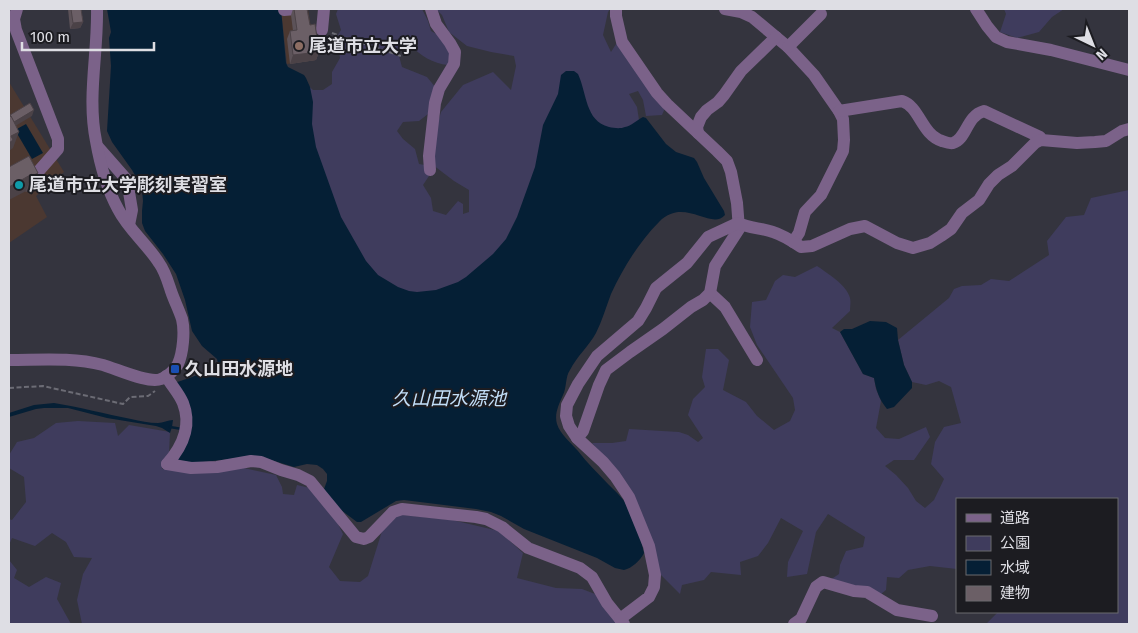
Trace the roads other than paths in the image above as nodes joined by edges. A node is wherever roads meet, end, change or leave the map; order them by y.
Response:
1 (17, 9) edge
2 (96, 9) edge
3 (284, 9) edge
4 (295, 9) edge
5 (324, 9) edge
6 (431, 9) edge
7 (616, 9) edge
8 (725, 9) edge
9 (976, 9) edge
10 (821, 14) dead end
11 (322, 30) road end
12 (776, 37) junction
13 (788, 47) junction
14 (1129, 70) edge
15 (839, 111) junction
16 (1129, 129) edge
17 (698, 133) junction
18 (1042, 140) junction
19 (97, 145) junction
20 (430, 170) dead end
21 (37, 173) edge
22 (738, 223) junction
23 (129, 225) junction
24 (793, 242) junction
25 (710, 293) junction
26 (9, 360) edge
27 (757, 360) dead end
28 (168, 379) junction
29 (577, 438) junction
30 (932, 616) dead end
31 (622, 622) edge
32 (794, 624) edge

1 - 21 street
2 - 19 street
3 - 4 street
5 - 11 street
6 - 20 street
7 - 17 street
8 - 12 street
9 - 14 street
10 - 13 street
12 - 13 street
12 - 17 street
13 - 15 street
15 - 18 street
15 - 24 street
16 - 18 street
17 - 22 street
18 - 24 street
19 - 23 street
19 - 23 street
22 - 24 street
22 - 25 street
22 - 29 street
23 - 28 street
25 - 27 street
25 - 29 street
26 - 28 street
28 - 31 street
29 - 31 street
30 - 32 street

